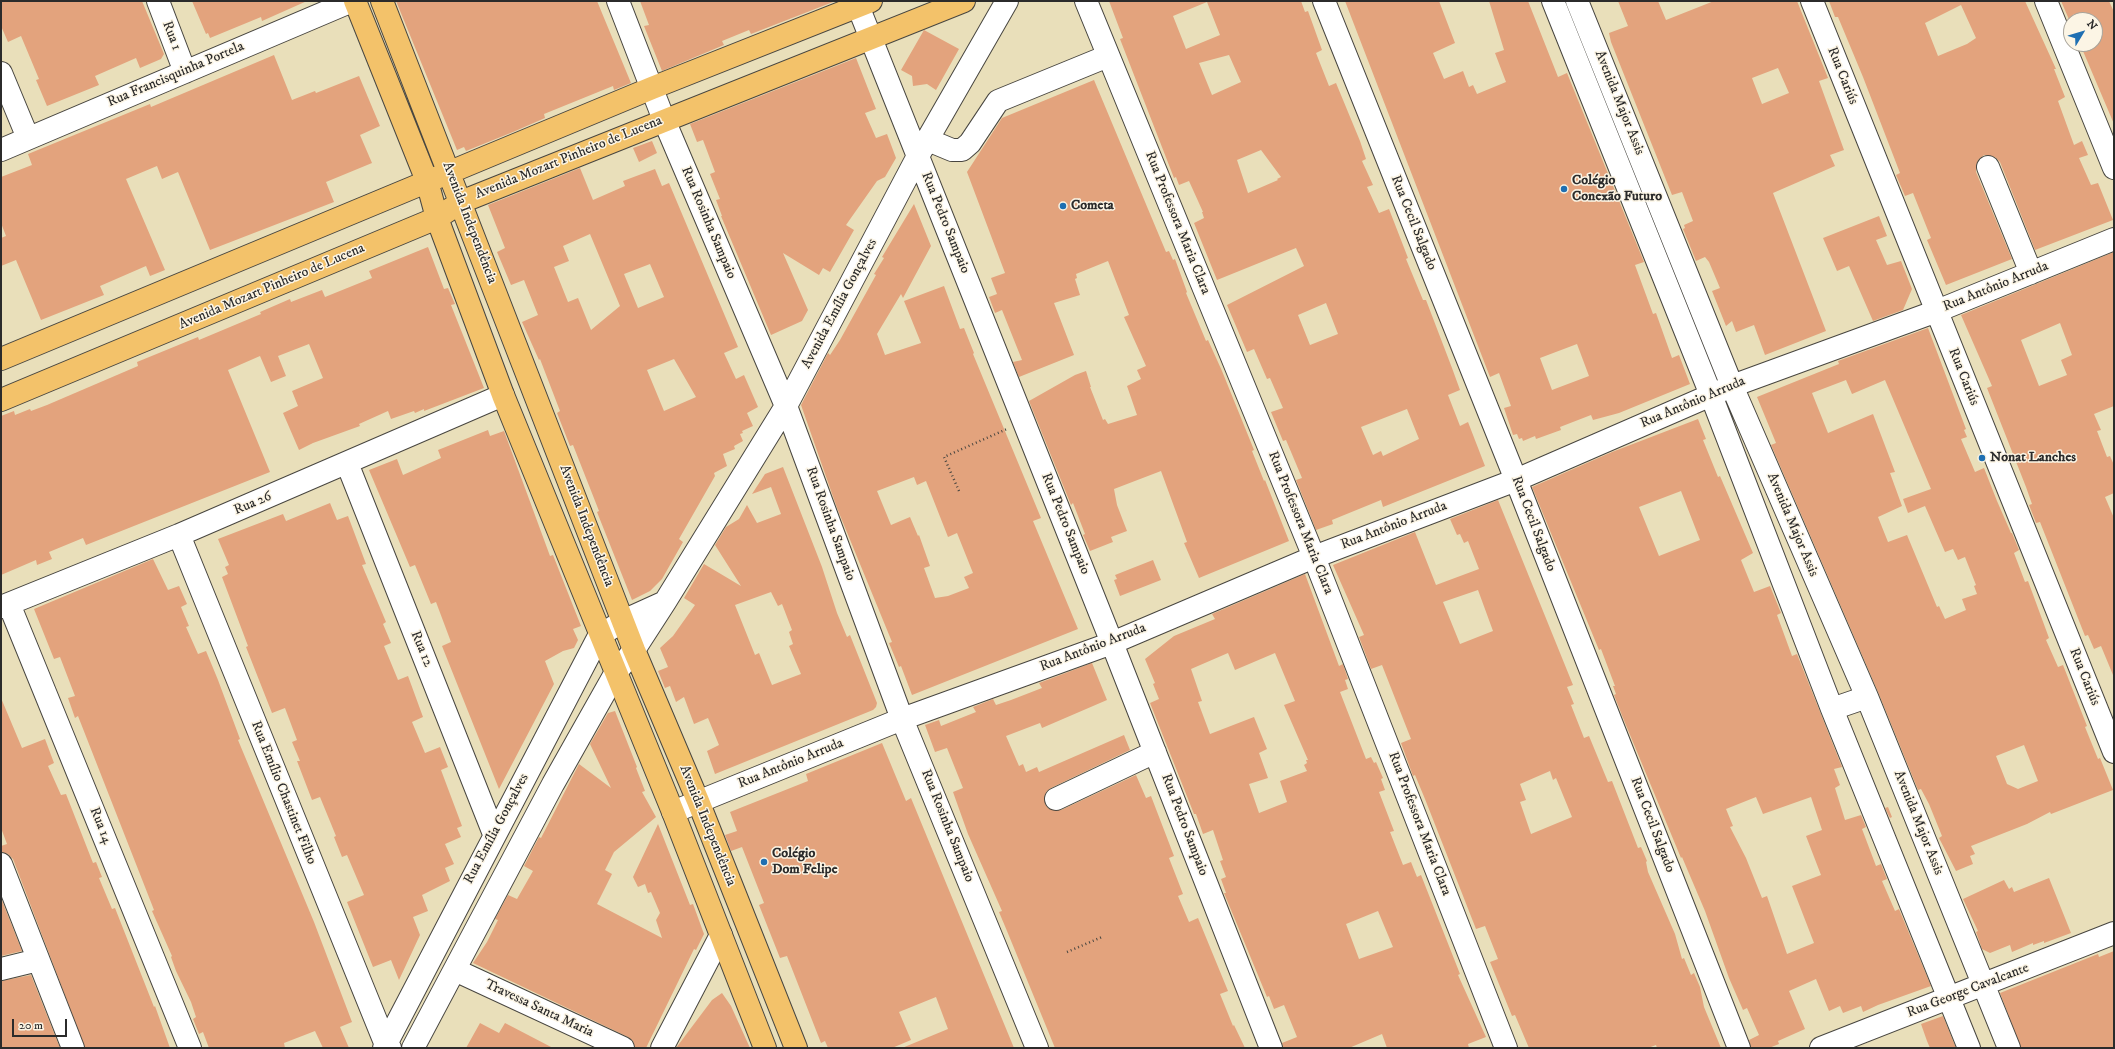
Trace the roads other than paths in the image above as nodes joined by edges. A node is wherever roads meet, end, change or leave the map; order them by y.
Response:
1 (158, 1) edge
2 (353, 1) edge
3 (382, 1) edge
4 (618, 1) edge
5 (964, 1) edge
6 (1007, 1) edge
7 (1086, 1) edge
8 (1324, 1) edge
9 (1553, 1) edge
10 (1577, 1) edge
11 (1812, 1) edge
12 (2046, 1) edge
13 (862, 3) edge
14 (1591, 36) junction
15 (872, 38) junction
16 (1570, 43) junction
17 (1108, 56) junction
18 (184, 72) junction
19 (1, 73) edge
20 (652, 88) junction
21 (664, 120) junction
22 (28, 138) junction
23 (923, 148) junction
24 (1, 150) edge
25 (1988, 167) dead end
26 (2114, 168) edge
27 (450, 172) junction
28 (427, 181) junction
29 (461, 202) junction
30 (437, 218) junction
31 (2114, 239) edge
32 (2031, 273) junction
33 (1937, 311) junction
34 (1, 359) edge
35 (1732, 386) junction
36 (503, 395) junction
37 (1711, 395) junction
38 (1, 400) edge
39 (786, 406) junction
40 (347, 464) junction
41 (1516, 480) junction
42 (179, 535) junction
43 (1314, 557) junction
44 (665, 602) junction
45 (5, 605) edge
46 (623, 621) junction
47 (599, 636) junction
48 (1112, 643) junction
49 (634, 650) junction
50 (615, 674) junction
51 (1867, 697) junction
52 (1832, 709) junction
53 (902, 719) junction
54 (1155, 752) junction
55 (2114, 752) edge
56 (1056, 799) dead end
57 (698, 801) junction
58 (673, 812) junction
59 (494, 834) junction
60 (1, 864) edge
61 (2114, 933) edge
62 (721, 935) junction
63 (38, 960) junction
64 (1, 969) edge
65 (454, 970) junction
66 (1984, 985) junction
67 (1950, 999) junction
68 (387, 1047) edge
69 (73, 1048) edge
70 (190, 1048) edge
71 (413, 1048) edge
72 (623, 1048) edge
73 (662, 1048) edge
74 (765, 1048) edge
75 (796, 1048) edge
76 (1037, 1048) edge
77 (1271, 1048) edge
78 (1506, 1048) edge
79 (1739, 1048) edge
80 (1821, 1048) edge
81 (1969, 1048) edge
82 (2008, 1048) edge

1 - 18 street, Rua 1
2 - 18 street, Rua Francisquinha Portela
2 - 28 main road, Avenida Independência
3 - 27 main road, Avenida Independência
4 - 20 street, Rua Rosinha Sampaio
5 - 15 main road, Avenida Mozart Pinheiro de Lucena
6 - 23 street, Avenida Emília Gonçalves
7 - 17 street, Rua Professora Maria Clara
8 - 41 street, Rua Cecil Salgado
9 - 16 street, Avenida Major Assis
10 - 14 street, Avenida Major Assis
11 - 33 street, Rua Cariús
12 - 26 street
13 - 15 street, Rua Pedro Sampaio
13 - 20 main road
14 - 16 street
14 - 35 street, Avenida Major Assis
15 - 21 main road, Avenida Mozart Pinheiro de Lucena
15 - 23 street, Rua Pedro Sampaio
16 - 37 street, Avenida Major Assis
17 - 23 street
17 - 43 street, Rua Professora Maria Clara
18 - 22 street, Rua Francisquinha Portela
19 - 22 street
20 - 21 street, Rua Rosinha Sampaio
20 - 27 main road
21 - 29 main road, Avenida Mozart Pinheiro de Lucena
21 - 39 street, Rua Rosinha Sampaio
22 - 24 street, Rua Francisquinha Portela
23 - 39 street, Avenida Emília Gonçalves
23 - 48 street, Rua Pedro Sampaio
25 - 32 street
27 - 28 main road
27 - 29 main road, Avenida Independência
28 - 30 main road, Avenida Independência
28 - 34 main road
29 - 30 main road, Avenida Mozart Pinheiro de Lucena
29 - 46 main road, Avenida Independência
30 - 36 main road, Avenida Independência
30 - 38 main road, Avenida Mozart Pinheiro de Lucena
31 - 32 street, Rua Antônio Arruda
32 - 33 street, Rua Antônio Arruda
33 - 35 street, Rua Antônio Arruda
33 - 55 street, Rua Cariús
35 - 37 street, Rua Antônio Arruda
35 - 51 street, Avenida Major Assis
36 - 40 street, Rua 26
36 - 47 main road, Avenida Independência
37 - 41 street, Rua Antônio Arruda
37 - 52 street, Avenida Major Assis
39 - 44 street, Avenida Emília Gonçalves
39 - 53 street, Rua Rosinha Sampaio
40 - 42 street, Rua 26
40 - 59 street, Rua 12
41 - 43 street, Rua Antônio Arruda
41 - 79 street, Rua Cecil Salgado
42 - 45 street, Rua 26
42 - 68 street, Rua Emílio Chastinet Filho
43 - 48 street, Rua Antônio Arruda
43 - 78 street, Rua Professora Maria Clara
44 - 46 street
44 - 49 street, Avenida Emília Gonçalves
45 - 70 street, Rua 14
46 - 47 street
46 - 49 main road, Avenida Independência
47 - 50 main road, Avenida Independência
47 - 59 street, Rua Emília Gonçalves
48 - 53 street, Rua Antônio Arruda
48 - 54 street, Rua Pedro Sampaio
49 - 50 street, Rua Emília Gonçalves
49 - 57 main road, Avenida Independência
50 - 58 main road, Avenida Independência
50 - 65 street, Rua Emília Gonçalves
51 - 52 street
51 - 66 street, Avenida Major Assis
52 - 67 street, Avenida Major Assis
53 - 57 street, Rua Antônio Arruda
53 - 76 street, Rua Rosinha Sampaio
54 - 56 street
54 - 77 street, Rua Pedro Sampaio
57 - 58 street, Rua Antônio Arruda
57 - 75 main road, Avenida Independência
58 - 62 main road, Avenida Independência
59 - 68 street, Rua Emília Gonçalves
60 - 63 street
61 - 66 street, Rua George Cavalcante
62 - 73 street
62 - 74 main road, Avenida Independência
63 - 64 street
63 - 69 street
65 - 71 street, Rua Emília Gonçalves
65 - 72 street, Travessa Santa Maria
66 - 67 street, Rua George Cavalcante
66 - 82 street, Avenida Major Assis
67 - 80 street, Rua George Cavalcante
67 - 81 street, Avenida Major Assis

